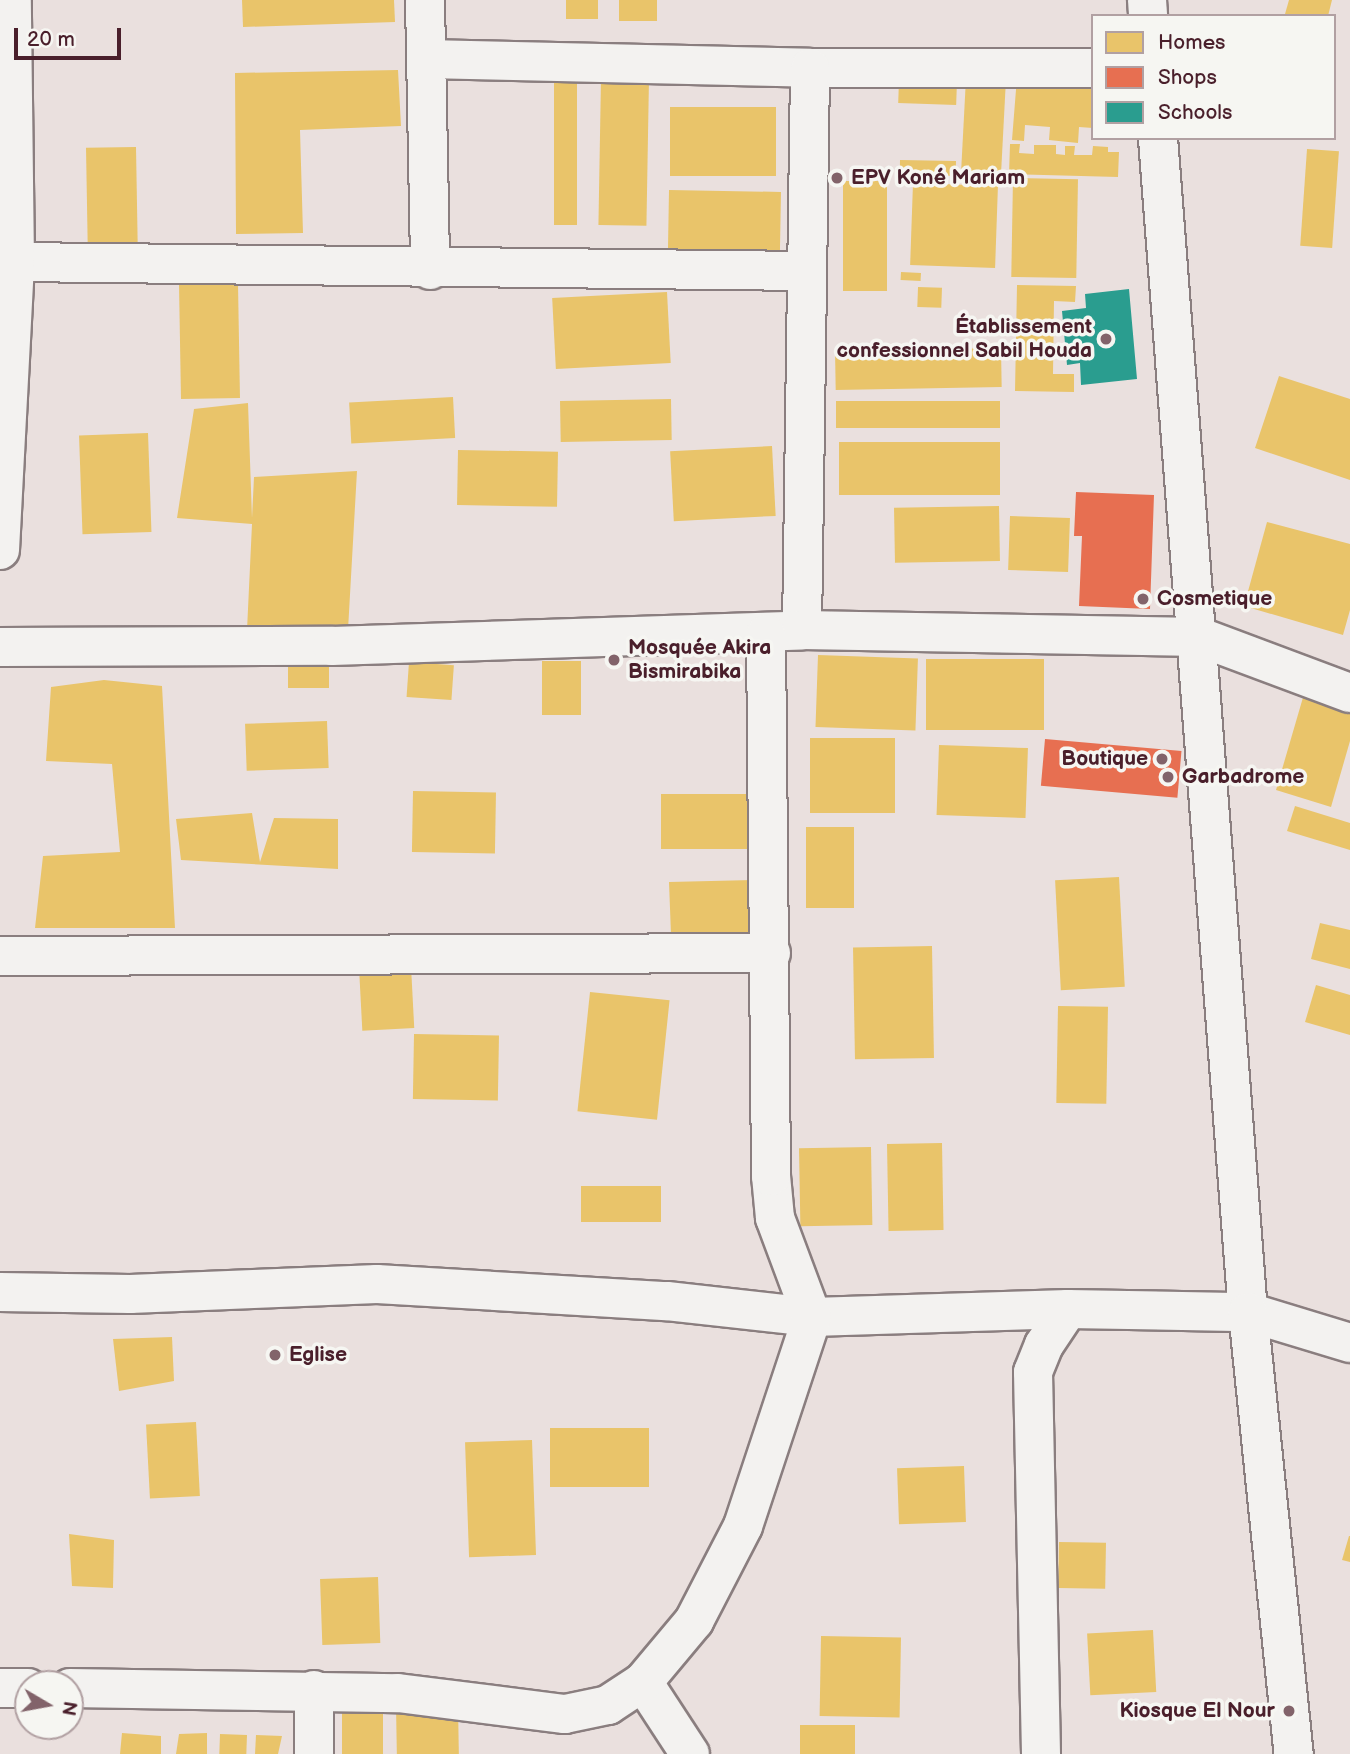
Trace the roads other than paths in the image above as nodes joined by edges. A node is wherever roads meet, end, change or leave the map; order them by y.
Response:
1 (12, 0) edge
2 (425, 0) edge
3 (426, 59) junction
4 (810, 68) junction
5 (1091, 68) edge
6 (1158, 140) edge
7 (15, 262) junction
8 (429, 270) junction
9 (806, 271) junction
10 (0, 550) edge
11 (784, 632) junction
12 (1200, 636) junction
13 (0, 647) edge
14 (1350, 692) edge
15 (771, 953) junction
16 (0, 956) edge
17 (0, 1292) edge
18 (1068, 1309) junction
19 (1248, 1312) junction
20 (812, 1317) junction
21 (1350, 1343) edge
22 (643, 1682) junction
23 (84, 1688) edge
24 (314, 1690) junction
25 (314, 1754) edge
26 (690, 1754) edge
27 (1041, 1754) edge
28 (1294, 1754) edge

1 - 7 street
2 - 3 street
3 - 4 street
3 - 8 street
4 - 5 street
4 - 9 street
6 - 12 street
7 - 8 street
7 - 10 street
8 - 9 street
9 - 11 street
11 - 12 street
11 - 13 street
11 - 15 street
12 - 14 street
12 - 19 street
15 - 16 street
15 - 20 street
17 - 20 street
18 - 19 street
18 - 20 street
18 - 27 street
19 - 21 street
19 - 28 street
20 - 22 street
22 - 24 street
22 - 26 street
23 - 24 street
24 - 25 street

